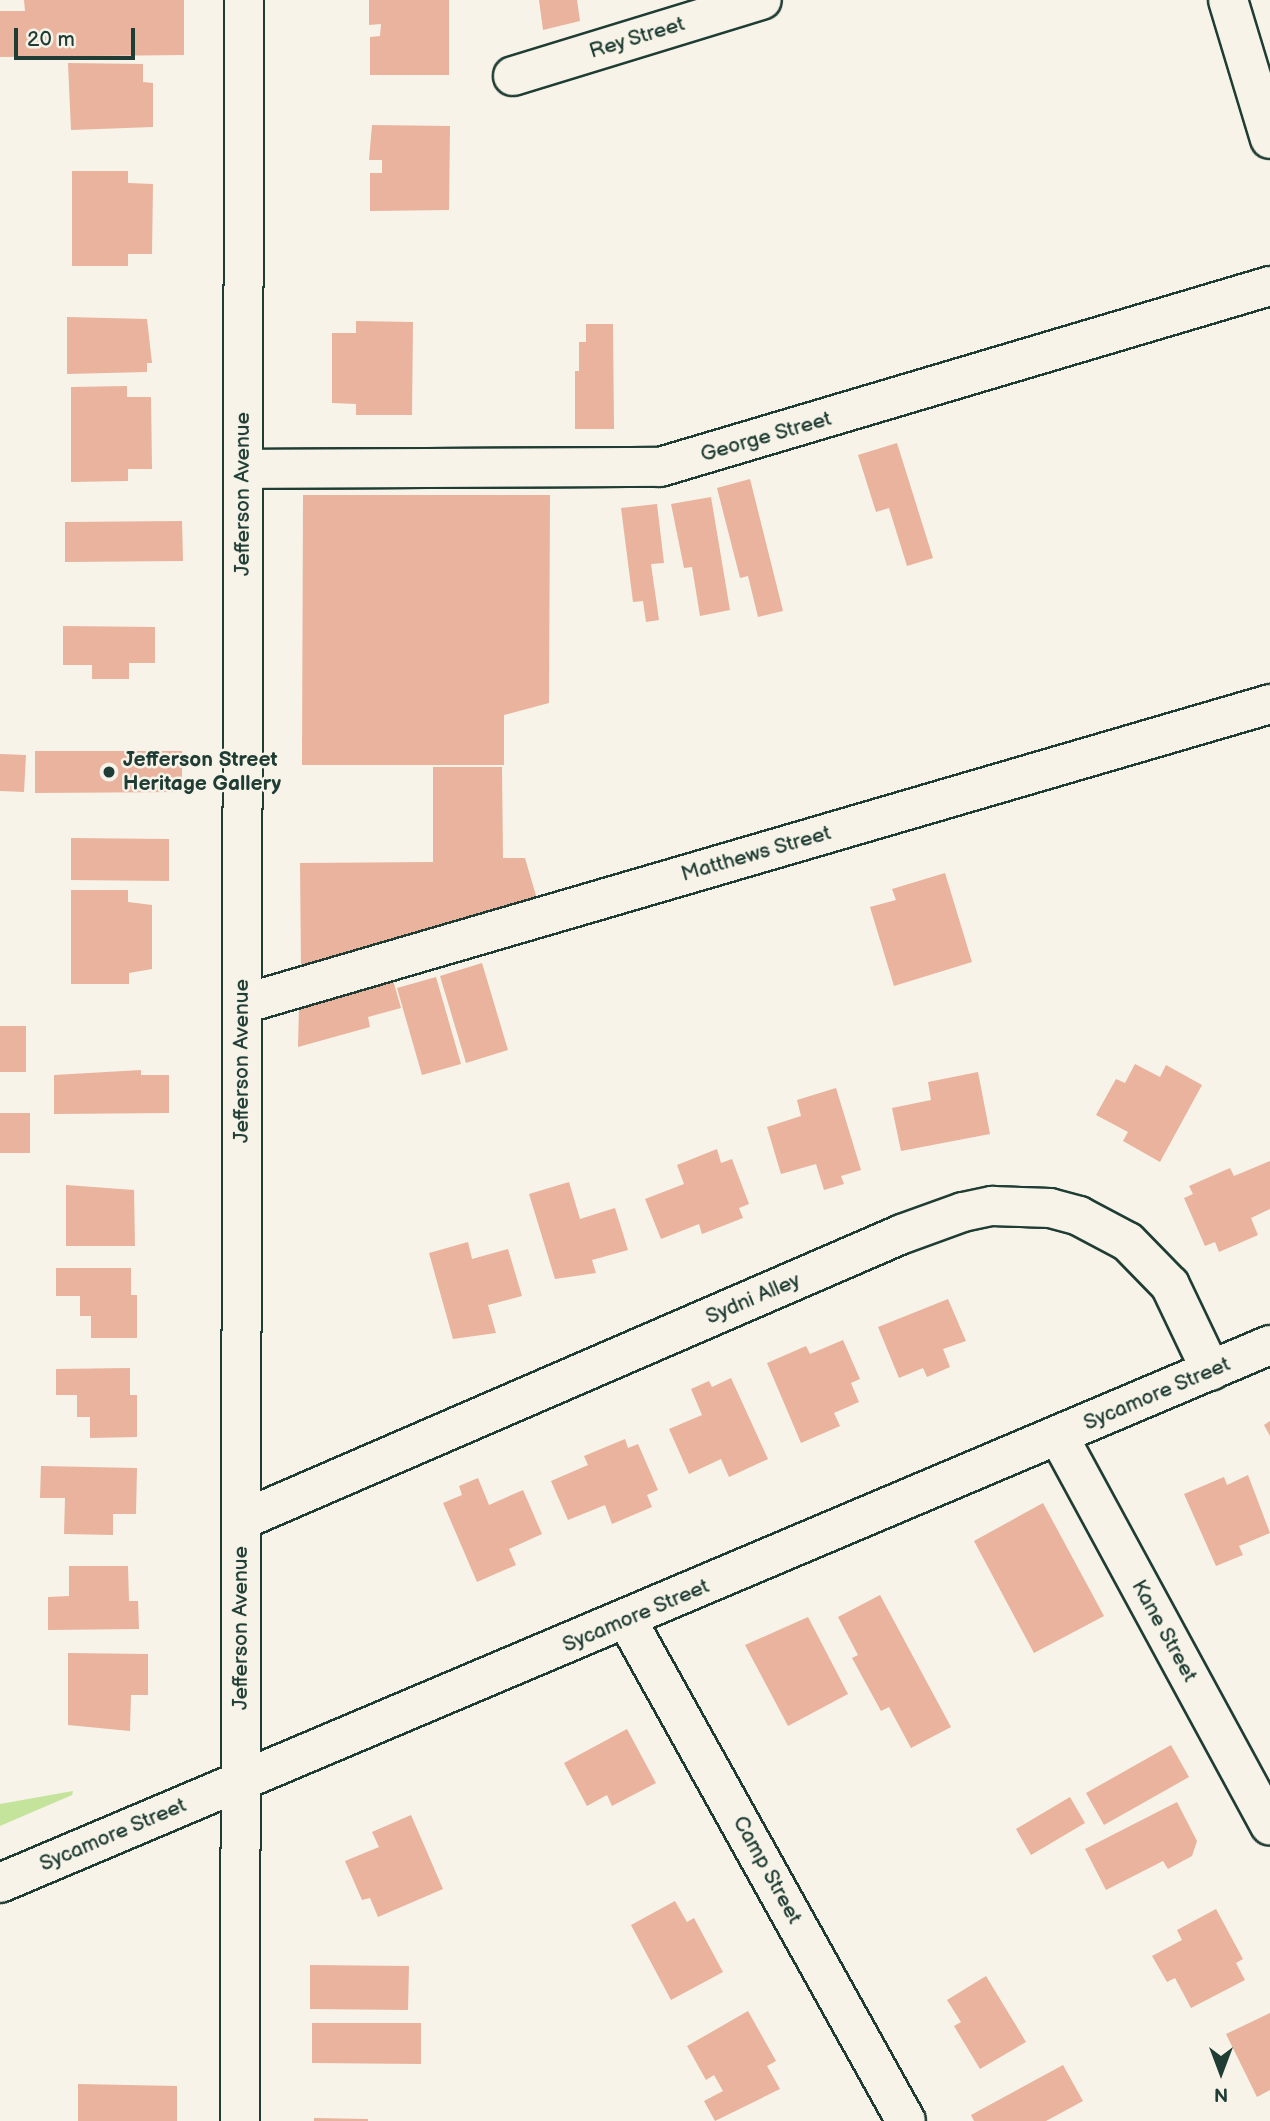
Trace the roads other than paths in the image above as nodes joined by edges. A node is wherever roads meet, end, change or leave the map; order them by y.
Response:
1 (244, 0) edge
2 (762, 0) edge
3 (1227, 0) edge
4 (513, 76) dead end
5 (1270, 139) edge
6 (1270, 286) edge
7 (244, 469) junction
8 (1270, 705) edge
9 (243, 1004) junction
10 (1270, 1345) edge
11 (1211, 1371) junction
12 (1059, 1437) junction
13 (242, 1520) junction
14 (627, 1620) junction
15 (241, 1781) junction
16 (1270, 1825) edge
17 (0, 1884) edge
18 (240, 2121) edge
19 (906, 2121) edge

1 - 7 street, Jefferson Avenue
2 - 4 street, Rey Street
3 - 5 street
6 - 7 street, George Street
7 - 9 street, Jefferson Avenue
8 - 9 street, Matthews Street
9 - 13 street, Jefferson Avenue
10 - 11 street, Sycamore Street
11 - 12 street, Sycamore Street
11 - 13 street, Sydni Alley
12 - 14 street, Sycamore Street
12 - 16 street, Kane Street
13 - 15 street, Jefferson Avenue
14 - 15 street, Sycamore Street
14 - 19 street, Camp Street
15 - 17 street, Sycamore Street
15 - 18 street, Jefferson Avenue

